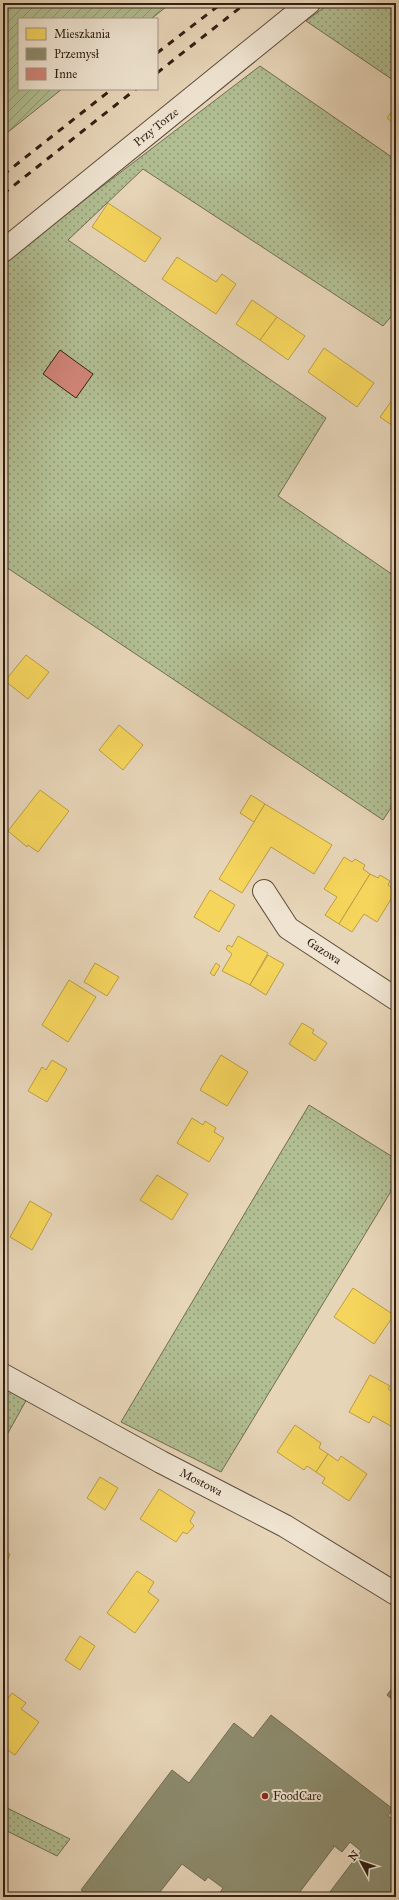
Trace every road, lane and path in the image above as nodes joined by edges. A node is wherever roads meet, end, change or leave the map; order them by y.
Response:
1 (309, 3) edge
2 (3, 251) edge
3 (264, 891) dead end
4 (396, 999) edge
5 (3, 1375) edge
6 (396, 1594) edge

1 - 2 street, Przy Torze
3 - 4 street, Gazowa
5 - 6 street, Mostowa

